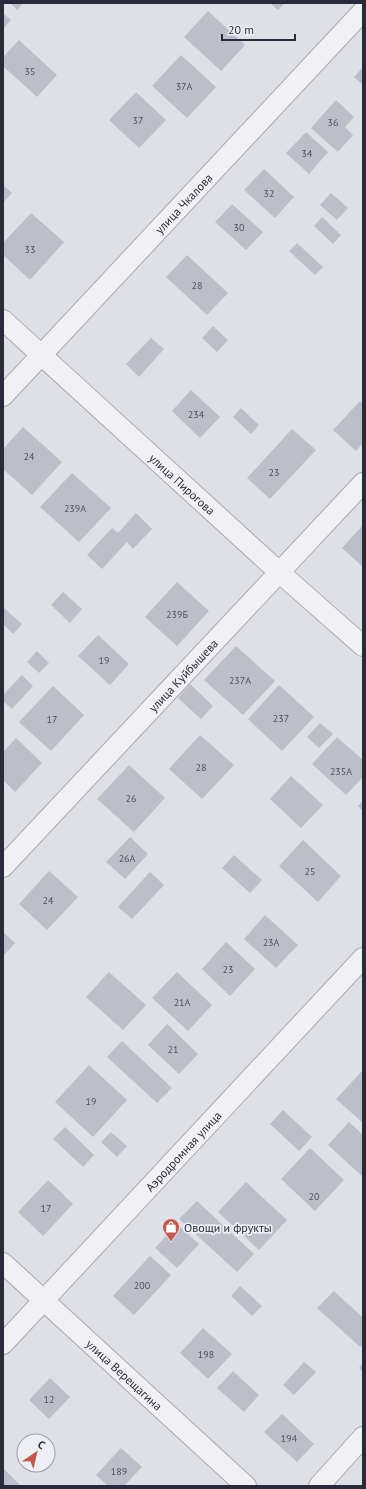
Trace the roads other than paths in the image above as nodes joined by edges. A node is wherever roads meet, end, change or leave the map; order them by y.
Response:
1 (363, 11) edge
2 (3, 320) edge
3 (41, 356) junction
4 (3, 396) edge
5 (363, 483) edge
6 (279, 572) junction
7 (363, 646) edge
8 (3, 867) edge
9 (363, 958) edge
10 (3, 1263) edge
11 (43, 1300) junction
12 (3, 1344) edge
13 (363, 1438) edge
14 (246, 1486) edge
15 (319, 1486) edge

1 - 3 street, улица Чкалова
2 - 3 street, улица Пирогова
3 - 4 street, улица Чкалова
3 - 6 street, улица Пирогова
5 - 6 street, улица Куйбышева
6 - 7 street, улица Пирогова
6 - 8 street, улица Куйбышева
9 - 11 street, Аэродромная улица
10 - 11 street, улица Верещагина
11 - 12 street, Аэродромная улица
11 - 14 street, улица Верещагина
13 - 15 street

